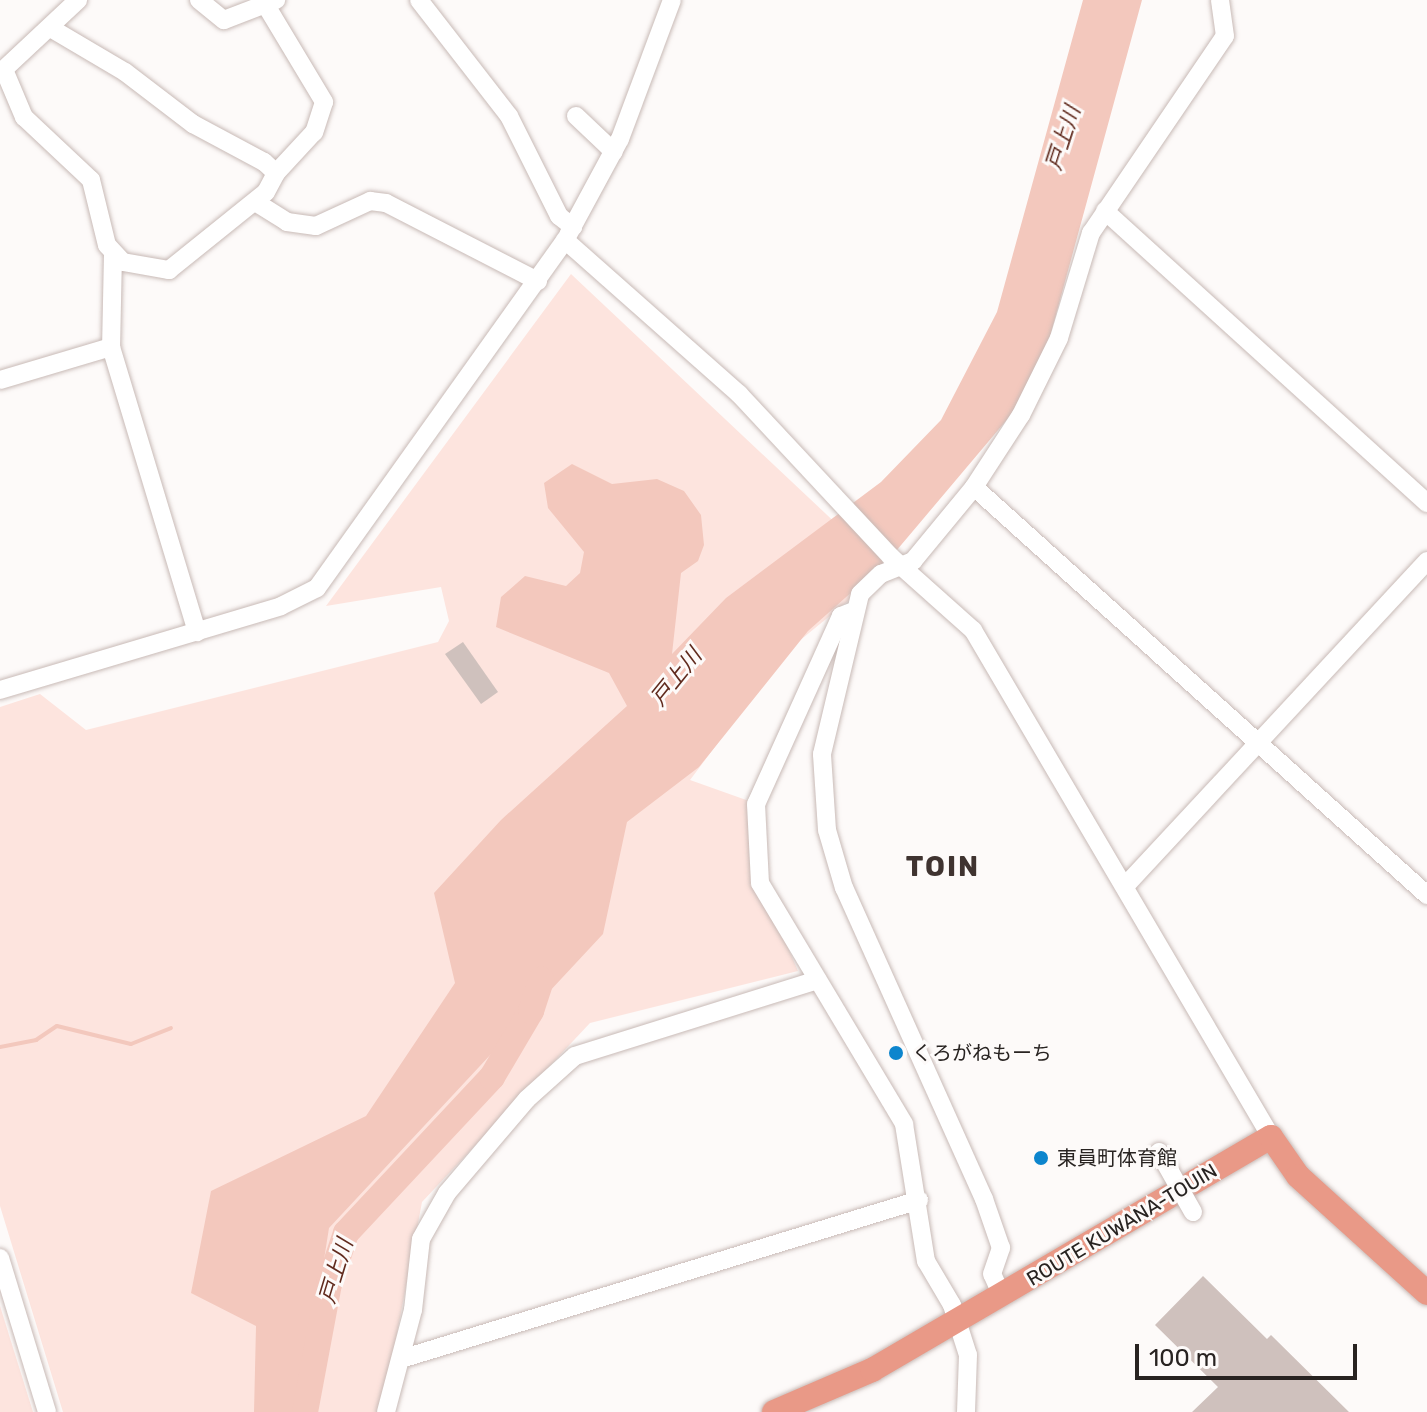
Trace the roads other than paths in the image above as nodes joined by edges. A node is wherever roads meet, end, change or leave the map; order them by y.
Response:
1 (78, 0) edge
2 (199, 0) edge
3 (419, 0) edge
4 (672, 0) edge
5 (1220, 0) edge
6 (271, 3) edge
7 (52, 29) junction
8 (2, 72) edge
9 (576, 116) dead end
10 (614, 152) junction
11 (276, 173) junction
12 (257, 203) junction
13 (1105, 211) junction
14 (569, 234) junction
15 (113, 254) junction
16 (538, 281) junction
17 (111, 347) junction
18 (0, 380) edge
19 (974, 487) junction
20 (1427, 503) edge
21 (1427, 561) edge
22 (896, 562) junction
23 (851, 612) junction
24 (197, 632) junction
25 (0, 690) edge
26 (1260, 741) junction
27 (1127, 884) junction
28 (1427, 895) edge
29 (817, 980) junction
30 (1271, 1137) junction
31 (1159, 1152) dead end
32 (919, 1200) junction
33 (1193, 1212) dead end
34 (0, 1258) edge
35 (1427, 1293) edge
36 (1002, 1296) junction
37 (957, 1323) junction
38 (401, 1359) junction
39 (47, 1412) edge
40 (386, 1412) edge
41 (774, 1412) edge
42 (966, 1412) edge

1 - 7 street
2 - 6 street
3 - 14 street
4 - 10 street
5 - 13 street
6 - 11 street
7 - 8 street
7 - 11 street
8 - 15 street
9 - 10 street
10 - 14 street
11 - 12 street
12 - 15 street
12 - 16 street
13 - 19 street
13 - 20 street
14 - 16 street
14 - 22 street
15 - 17 street
16 - 24 street
17 - 18 street
17 - 24 street
19 - 22 street
19 - 26 street
21 - 26 street
22 - 23 street
22 - 27 street
23 - 29 street
23 - 36 street
24 - 25 street
26 - 27 street
26 - 28 street
27 - 30 street
29 - 32 street
29 - 38 street
30 - 35 main road
30 - 36 main road, ROUTE KUWANA-TOUIN
31 - 33 street, bridge
32 - 37 street
32 - 38 street
34 - 39 street
36 - 37 main road, ROUTE KUWANA-TOUIN
37 - 41 main road, ROUTE KUWANA-TOUIN
37 - 42 street
38 - 40 street

